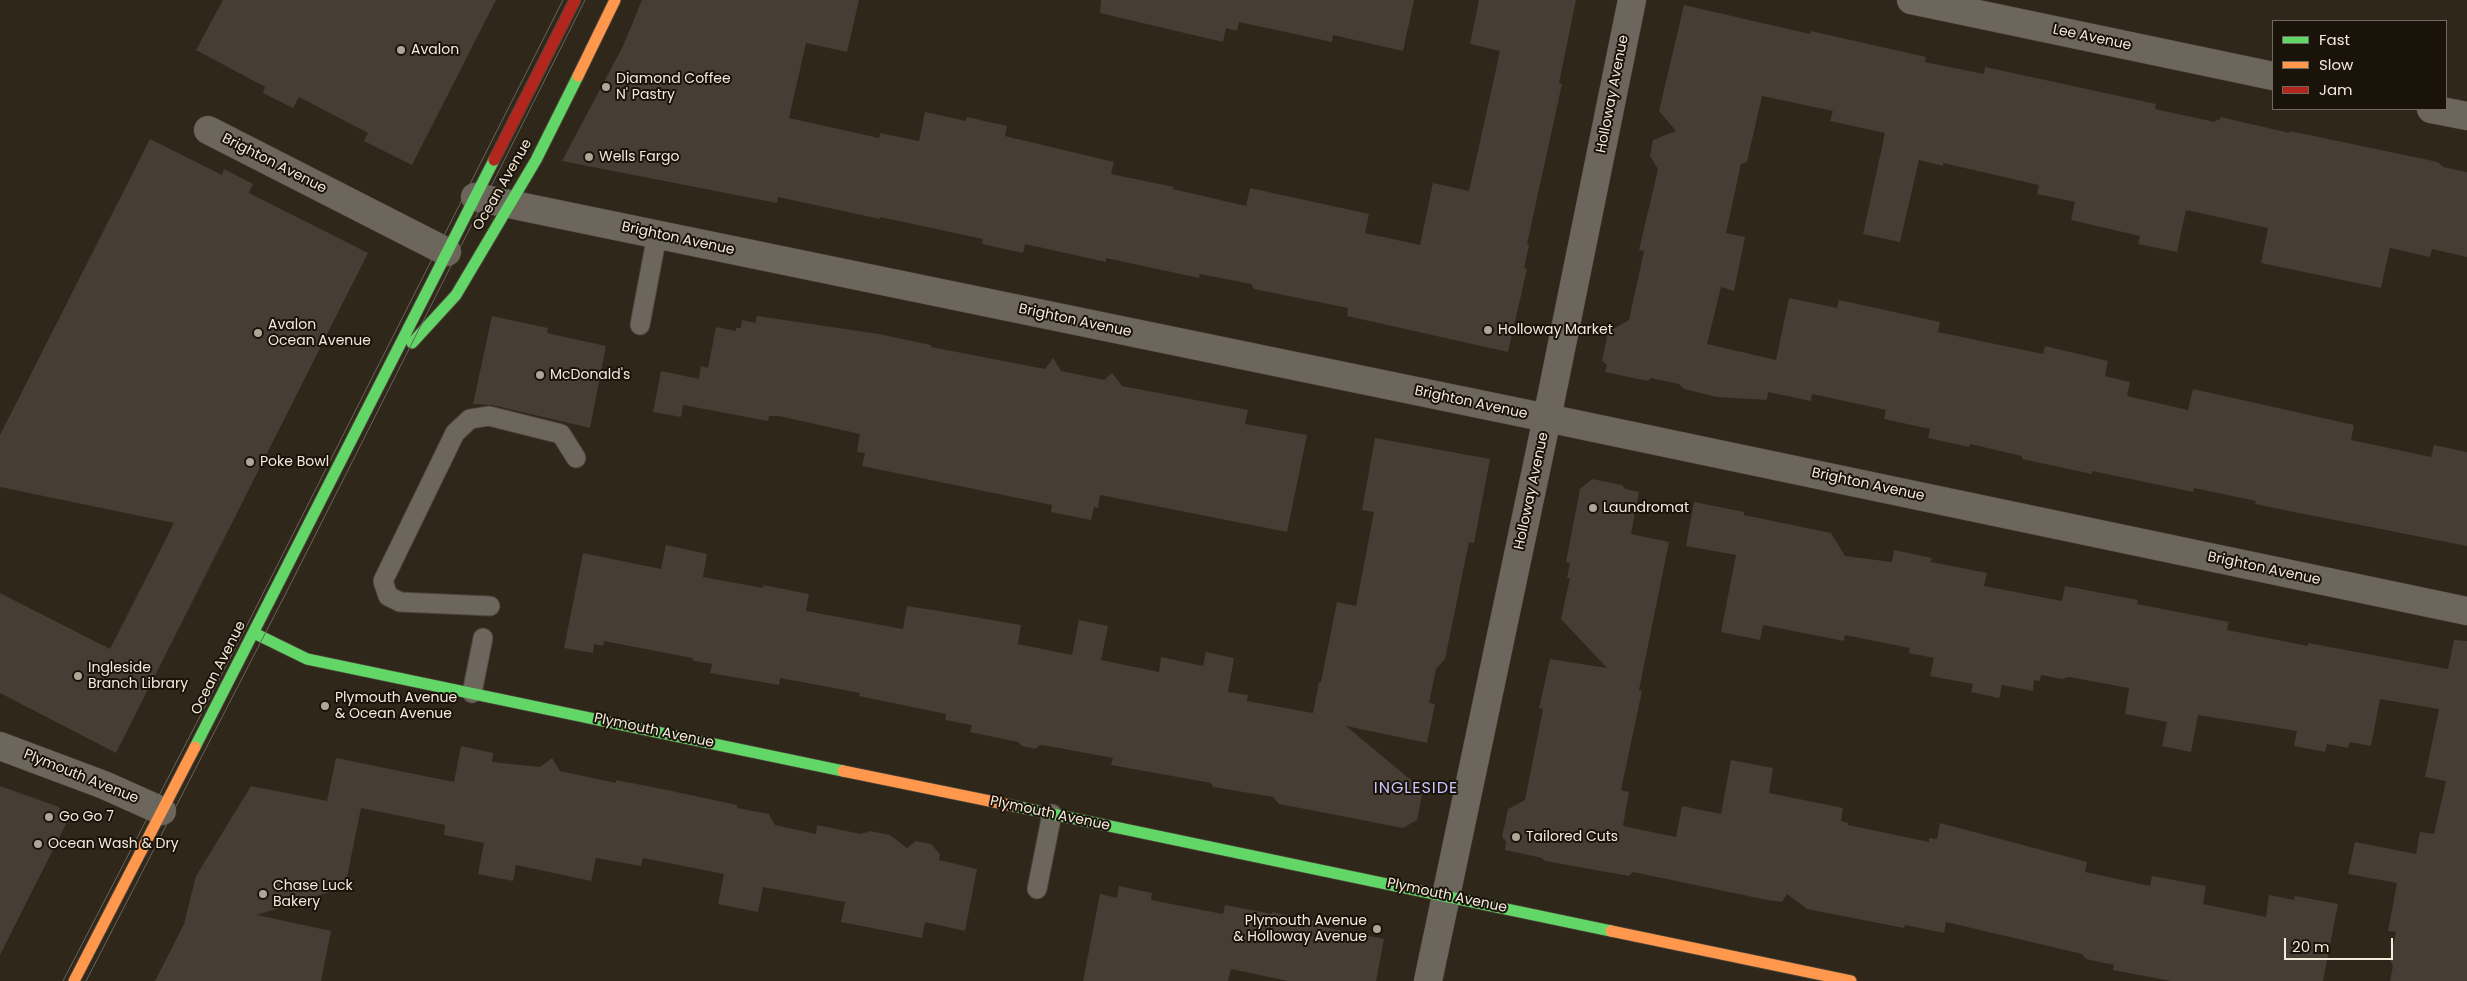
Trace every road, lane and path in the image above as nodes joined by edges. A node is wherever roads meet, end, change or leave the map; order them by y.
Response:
1 (575, 0) edge
2 (615, 0) edge
3 (1632, 0) edge
4 (1911, 0) edge
5 (2272, 76) edge
6 (2436, 110) edge
7 (2467, 116) edge
8 (208, 130) dead end
9 (475, 197) junction
10 (510, 204) junction
11 (657, 235) junction
12 (447, 252) junction
13 (640, 325) dead end
14 (389, 368) junction
15 (1547, 418) junction
16 (576, 458) dead end
17 (490, 606) dead end
18 (2467, 611) edge
19 (254, 633) junction
20 (483, 638) dead end
21 (472, 693) junction
22 (0, 746) edge
23 (162, 811) junction
24 (1052, 814) junction
25 (1037, 889) dead end
26 (1446, 896) junction
27 (74, 981) edge
28 (1428, 981) edge
29 (1851, 981) edge

1 - 9 street, Ocean Avenue
2 - 10 street, Ocean Avenue
3 - 15 street, Holloway Avenue
4 - 5 street, Lee Avenue
6 - 7 street
8 - 12 street, Brighton Avenue
9 - 10 street, Brighton Avenue
9 - 12 street, Ocean Avenue
10 - 11 street, Brighton Avenue
10 - 14 street, Ocean Avenue
11 - 13 lane
11 - 15 street, Brighton Avenue
12 - 14 street, Ocean Avenue
14 - 19 street, Ocean Avenue
15 - 18 street, Brighton Avenue
15 - 26 street, Holloway Avenue
16 - 17 lane
19 - 21 street, Plymouth Avenue
19 - 23 street, Ocean Avenue
20 - 21 lane
21 - 24 street, Plymouth Avenue
22 - 23 street, Plymouth Avenue
23 - 27 street, Ocean Avenue
24 - 25 lane
24 - 26 street, Plymouth Avenue
26 - 28 street, Holloway Avenue
26 - 29 street, Plymouth Avenue

